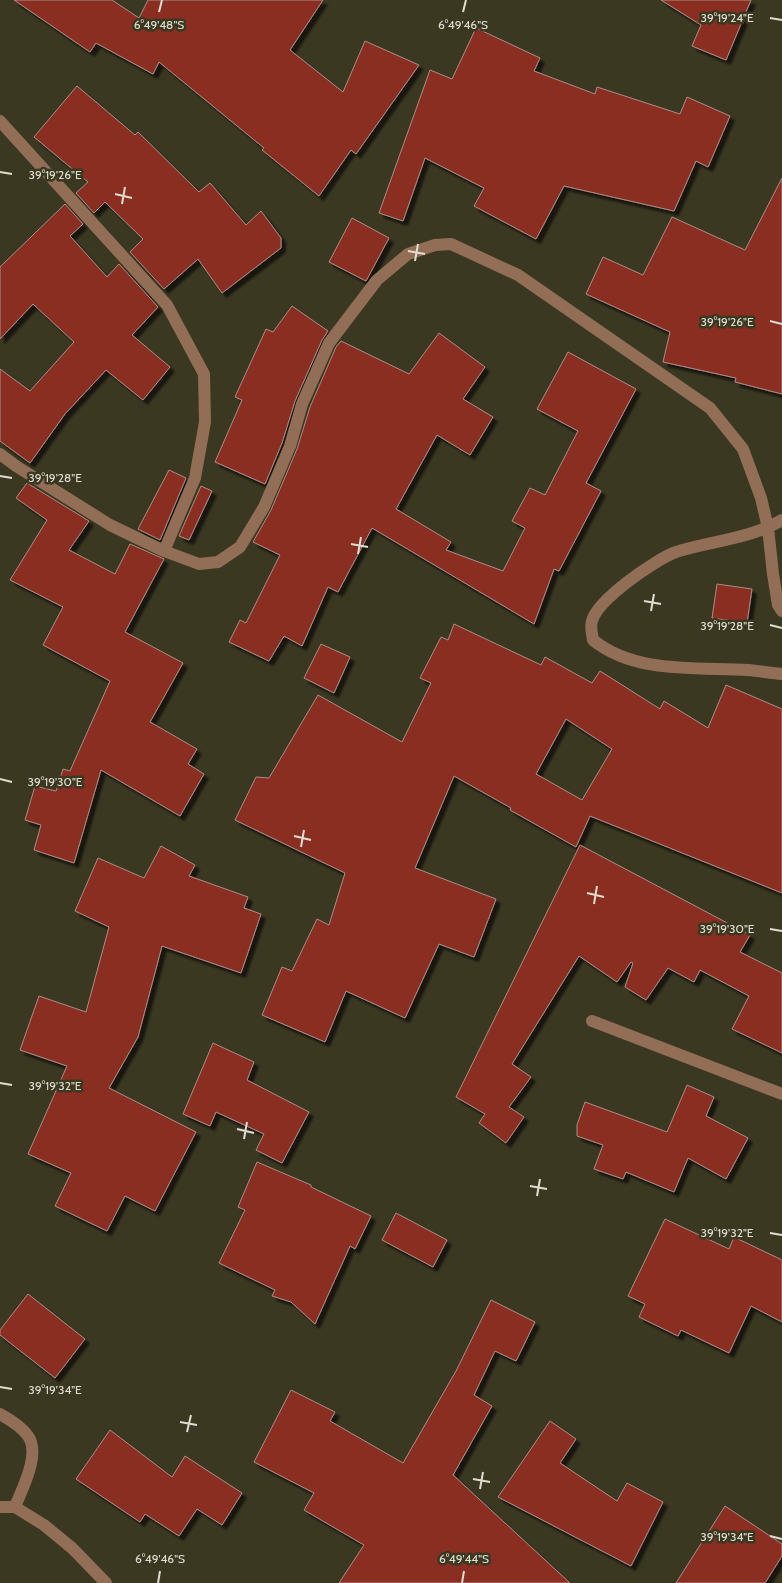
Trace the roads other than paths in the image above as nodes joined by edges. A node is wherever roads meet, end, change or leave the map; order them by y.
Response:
1 (0, 121) edge
2 (0, 454) edge
3 (782, 520) edge
4 (768, 528) junction
5 (164, 551) junction
6 (782, 612) edge
7 (782, 674) edge
8 (592, 1021) dead end
9 (782, 1094) edge
10 (0, 1414) edge
11 (15, 1507) junction
12 (0, 1508) edge
13 (106, 1583) edge

1 - 5 street
2 - 5 street
3 - 4 street
4 - 5 street
4 - 6 street
4 - 7 street
8 - 9 street
10 - 11 street
11 - 12 street
11 - 13 street

